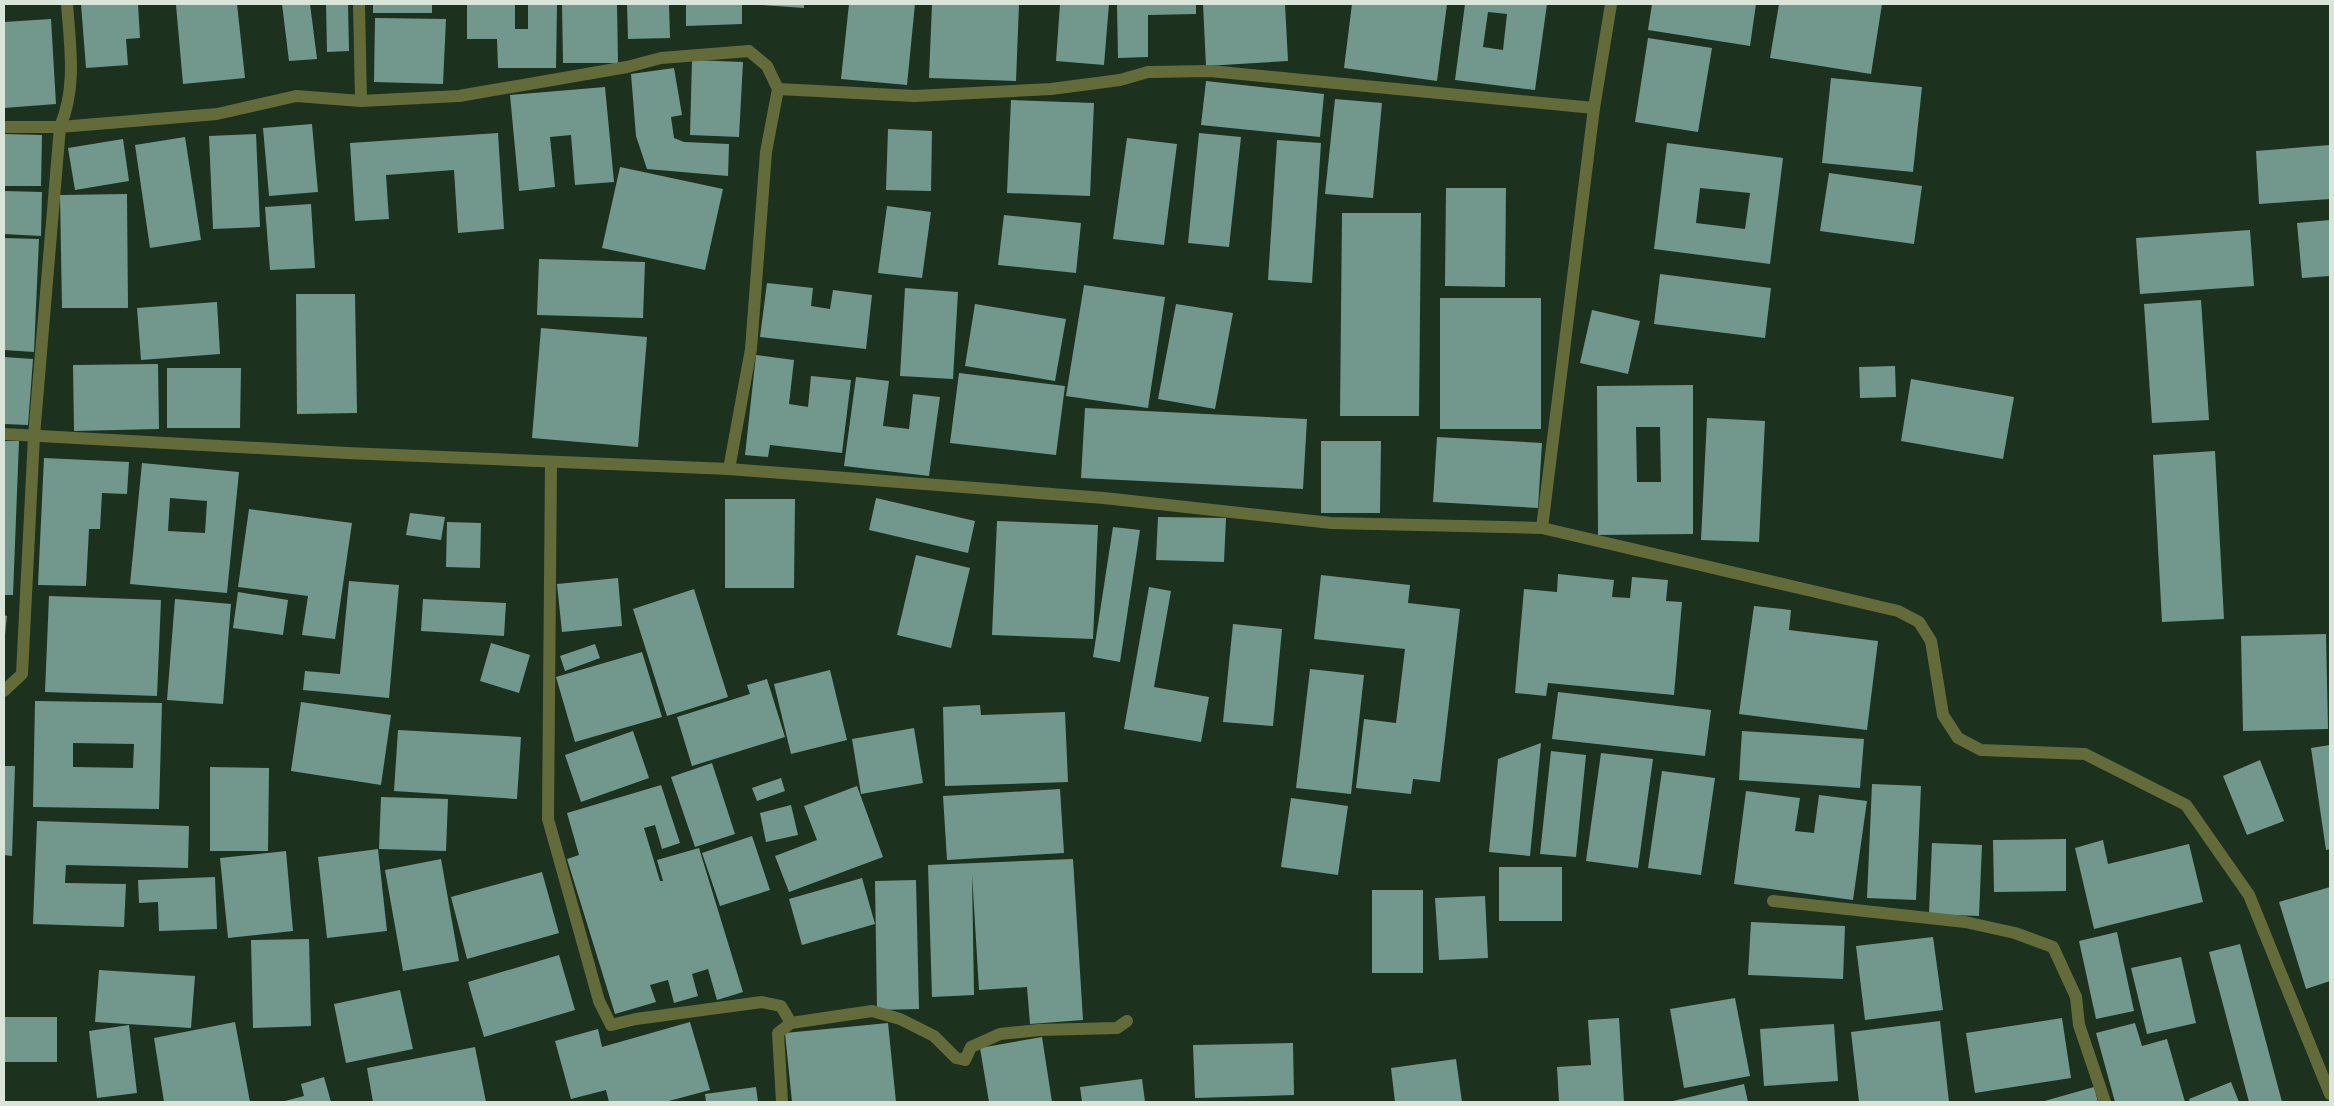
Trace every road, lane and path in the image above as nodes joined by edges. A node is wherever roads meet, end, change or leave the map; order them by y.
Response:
1 (67, 4) edge
2 (359, 4) edge
3 (1612, 4) edge
4 (778, 88) junction
5 (361, 101) junction
6 (1594, 108) junction
7 (4, 126) edge
8 (60, 128) junction
9 (4, 434) edge
10 (34, 436) junction
11 (551, 462) junction
12 (730, 469) junction
13 (1542, 528) junction
14 (4, 692) edge
15 (1773, 901) dead end
16 (1127, 1020) dead end
17 (791, 1022) junction
18 (2330, 1094) edge
19 (782, 1102) edge
20 (2105, 1102) edge

1 - 8 street
2 - 5 street
3 - 6 street
4 - 5 street
4 - 6 street
4 - 12 street
5 - 8 street
6 - 13 street
7 - 8 street
8 - 10 street
9 - 10 street
10 - 11 street
10 - 14 street
11 - 12 street
11 - 17 street
12 - 13 street
13 - 18 street
15 - 20 street
16 - 17 street
17 - 19 street

